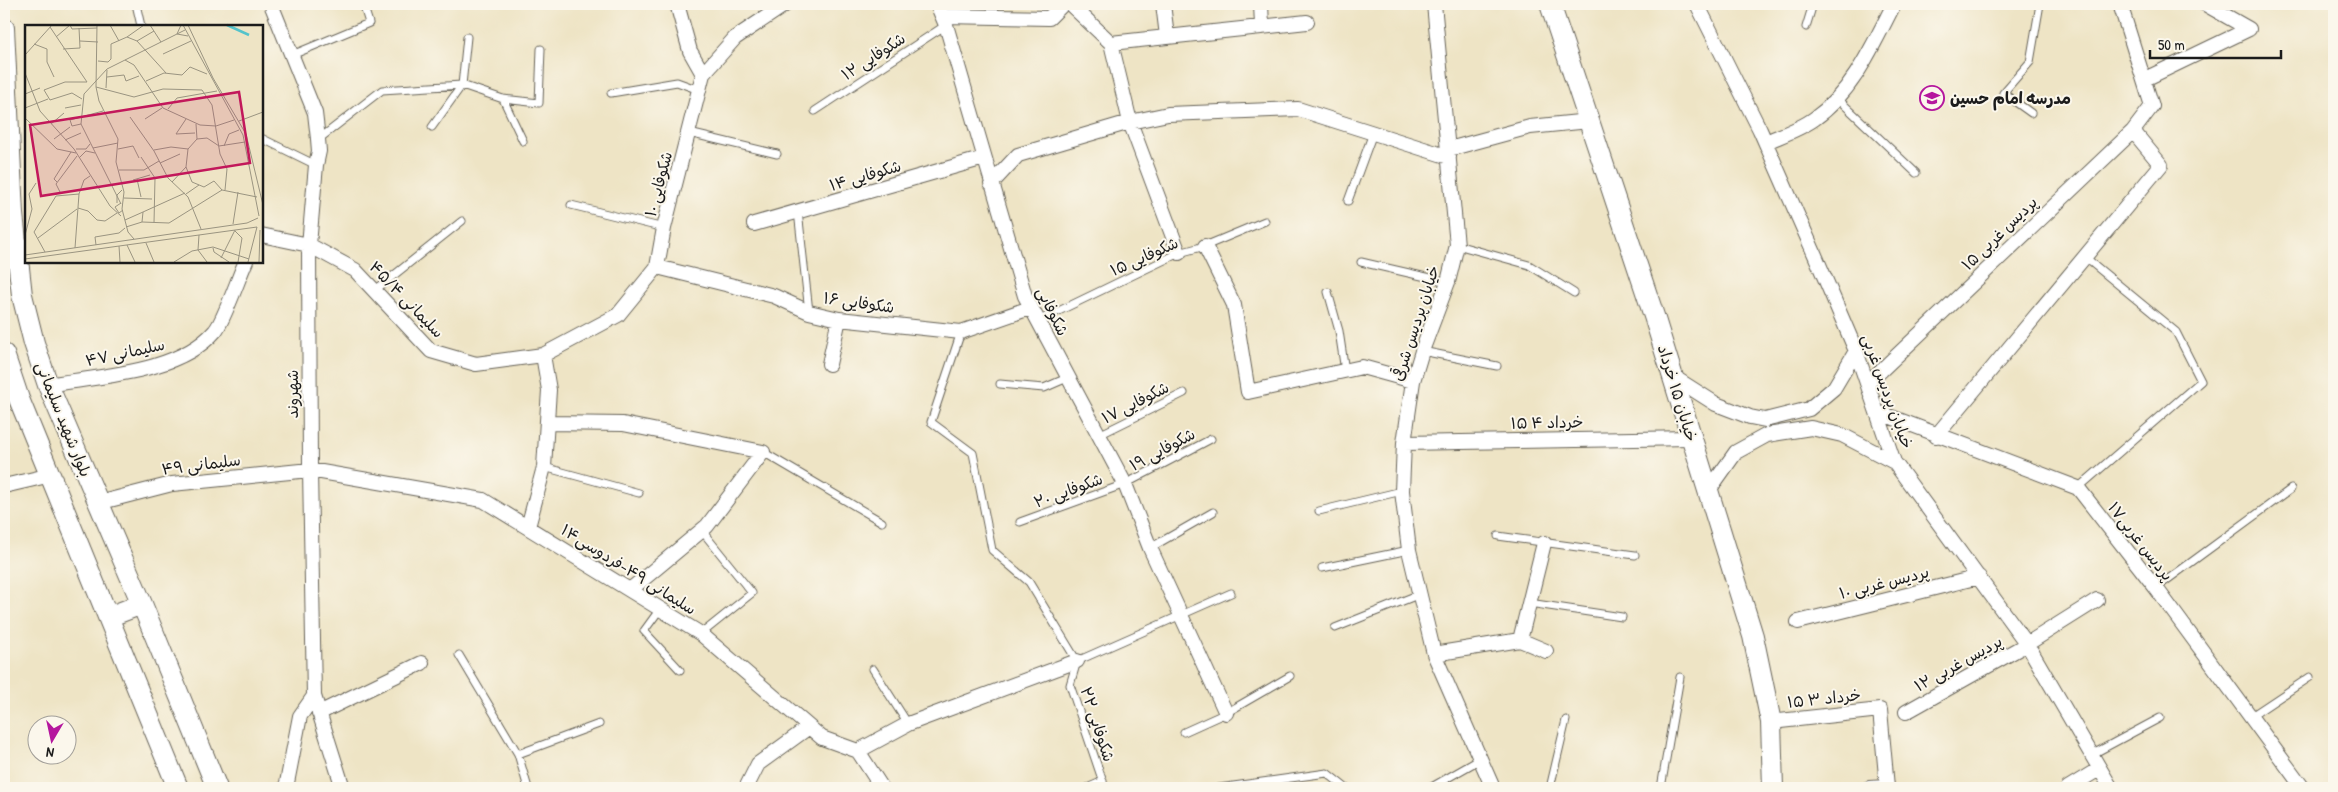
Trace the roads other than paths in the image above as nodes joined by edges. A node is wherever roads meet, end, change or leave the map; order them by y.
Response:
1 (136, 4) edge
2 (271, 4) edge
3 (363, 4) edge
4 (677, 4) edge
5 (786, 4) edge
6 (1064, 4) edge
7 (1070, 4) edge
8 (1163, 4) edge
9 (1260, 4) edge
10 (1434, 4) edge
11 (1550, 4) edge
12 (1697, 4) edge
13 (1813, 4) edge
14 (1894, 4) edge
15 (2040, 4) edge
16 (2120, 4) edge
17 (2205, 4) edge
18 (942, 15) edge
19 (1307, 22) dead end
20 (141, 25) edge
21 (1262, 26) junction
22 (1806, 27) dead end
23 (4, 28) edge
24 (1167, 36) junction
25 (467, 37) dead end
26 (1111, 43) junction
27 (541, 49) dead end
28 (292, 55) junction
29 (703, 74) junction
30 (2145, 78) junction
31 (462, 85) junction
32 (699, 90) junction
33 (611, 93) dead end
34 (503, 99) junction
35 (1838, 99) junction
36 (815, 111) dead end
37 (2031, 113) dead end
38 (1590, 121) junction
39 (1130, 122) junction
40 (432, 127) dead end
41 (2133, 131) junction
42 (689, 133) junction
43 (1374, 133) junction
44 (262, 138) edge
45 (318, 139) junction
46 (524, 141) dead end
47 (1766, 142) junction
48 (1449, 153) junction
49 (777, 154) dead end
50 (984, 158) junction
51 (316, 165) junction
52 (1916, 173) dead end
53 (991, 184) junction
54 (1348, 201) dead end
55 (571, 205) dead end
56 (798, 211) junction
57 (462, 221) dead end
58 (1265, 221) dead end
59 (754, 224) dead end
60 (664, 228) junction
61 (262, 235) edge
62 (21, 241) edge
63 (310, 245) junction
64 (1457, 245) junction
65 (1205, 246) junction
66 (1179, 253) junction
67 (2086, 258) junction
68 (246, 262) edge
69 (1361, 262) dead end
70 (657, 267) junction
71 (1448, 282) junction
72 (374, 291) junction
73 (1328, 292) dead end
74 (1574, 293) dead end
75 (1030, 308) junction
76 (809, 312) junction
77 (839, 319) junction
78 (1038, 321) junction
79 (961, 332) junction
80 (1422, 351) junction
81 (1856, 351) junction
82 (4, 354) edge
83 (543, 355) junction
84 (829, 364) dead end
85 (1497, 366) dead end
86 (1345, 371) junction
87 (1672, 376) junction
88 (1067, 378) junction
89 (1413, 381) junction
90 (1868, 382) junction
91 (1000, 384) dead end
92 (48, 385) junction
93 (1184, 393) dead end
94 (1878, 412) junction
95 (548, 423) junction
96 (1100, 435) junction
97 (1936, 436) junction
98 (1691, 438) junction
99 (1211, 439) dead end
100 (1404, 443) junction
101 (763, 452) junction
102 (1894, 462) junction
103 (544, 467) junction
104 (310, 470) junction
105 (51, 475) junction
106 (1125, 484) junction
107 (4, 486) edge
108 (2078, 488) junction
109 (2291, 489) dead end
110 (1402, 490) junction
111 (1709, 490) junction
112 (639, 493) dead end
113 (98, 503) junction
114 (1319, 511) dead end
115 (1213, 512) dead end
116 (882, 522) dead end
117 (1020, 522) dead end
118 (528, 527) junction
119 (702, 531) junction
120 (1498, 536) dead end
121 (1544, 543) junction
122 (1150, 548) junction
123 (1409, 550) junction
124 (1635, 555) dead end
125 (1322, 568) dead end
126 (1979, 576) junction
127 (2156, 588) junction
128 (630, 590) junction
129 (1232, 593) dead end
130 (1420, 594) junction
131 (2097, 600) dead end
132 (1529, 603) junction
133 (142, 604) junction
134 (660, 609) junction
135 (1182, 616) junction
136 (108, 617) junction
137 (1622, 618) dead end
138 (1798, 622) dead end
139 (1335, 628) dead end
140 (701, 634) junction
141 (1520, 640) junction
142 (2027, 644) junction
143 (1546, 651) dead end
144 (1434, 654) junction
145 (459, 655) dead end
146 (1077, 661) junction
147 (422, 663) dead end
148 (873, 669) dead end
149 (680, 670) dead end
150 (1290, 676) dead end
151 (1680, 677) dead end
152 (2310, 677) dead end
153 (314, 696) junction
154 (1906, 712) dead end
155 (319, 713) junction
156 (1226, 713) junction
157 (2160, 718) dead end
158 (2250, 718) junction
159 (1566, 720) dead end
160 (1771, 722) junction
161 (599, 724) dead end
162 (908, 724) junction
163 (809, 727) junction
164 (1184, 732) dead end
165 (858, 751) junction
166 (518, 754) junction
167 (2091, 755) junction
168 (1479, 760) junction
169 (2100, 770) junction
170 (1104, 785) edge
171 (178, 788) edge
172 (217, 788) edge
173 (286, 788) edge
174 (343, 788) edge
175 (528, 788) edge
176 (746, 788) edge
177 (882, 788) edge
178 (1087, 788) edge
179 (1219, 788) edge
180 (1346, 788) edge
181 (1430, 788) edge
182 (1493, 788) edge
183 (1550, 788) edge
184 (1661, 788) edge
185 (1773, 788) edge
186 (1869, 788) edge
187 (2068, 788) edge
188 (2111, 788) edge
189 (2303, 788) edge

1 - 20 lane
2 - 28 street, شهروند
3 - 28 lane
4 - 29 street
5 - 29 street, شکوفایی ۱۰
6 - 18 street
7 - 26 street
8 - 24 street
9 - 21 street
10 - 48 street, خیابان پردیس شرقی
11 - 38 main road, خیابان ۱۵ خرداد
12 - 47 street, خیابان پردیس غربی
13 - 22 lane
14 - 35 street
15 - 37 lane
16 - 30 street
17 - 30 street
18 - 36 lane, شکوفایی ۱۲
18 - 50 street, شکوفایی
19 - 21 street
21 - 24 street
23 - 62 main road, بلوار شهید سلیمانی
24 - 26 street
25 - 31 lane
26 - 39 street
27 - 34 lane
28 - 45 street, شهروند
29 - 32 street, شکوفایی ۱۰
30 - 41 street, پردیس غربی ۱۵
31 - 34 lane
31 - 40 lane
31 - 45 lane
32 - 33 lane
32 - 42 street, شکوفایی ۱۰
34 - 46 lane
35 - 47 street
35 - 52 lane
38 - 48 street
38 - 87 main road, خیابان ۱۵ خرداد
39 - 43 street
39 - 53 street
39 - 66 street
41 - 67 street
41 - 90 street, پردیس غربی ۱۵
42 - 49 lane
42 - 60 street, شکوفایی ۱۰
43 - 48 street
43 - 54 lane
44 - 51 lane
45 - 51 street, شهروند
47 - 81 street, خیابان پردیس غربی
48 - 64 street, خیابان پردیس شرقی
50 - 53 street, شکوفایی
50 - 56 street, شکوفایی ۱۴
51 - 63 street, شهروند
53 - 75 street, شکوفایی
55 - 60 lane
56 - 59 street, شکوفایی ۱۴
56 - 76 lane
57 - 72 lane
58 - 65 lane, شکوفایی ۱۵
60 - 70 street, شکوفایی ۱۰
61 - 63 street, سلیمانی ۴۵/۴
62 - 92 main road, بلوار شهید سلیمانی
63 - 72 street, سلیمانی ۴۵/۴
63 - 104 street, شهروند
64 - 71 street, خیابان پردیس شرقی
64 - 74 lane
65 - 66 lane, شکوفایی ۱۵
65 - 86 street
66 - 78 lane, شکوفایی ۱۵
67 - 97 street
67 - 108 lane
68 - 92 street, سلیمانی ۴۷
69 - 71 lane
70 - 76 street, شکوفایی ۱۶
70 - 83 street, شکوفایی ۱۰
71 - 80 street, خیابان پردیس شرقی
72 - 83 street, سلیمانی ۴۵/۴
73 - 86 lane
75 - 78 street, شکوفایی
75 - 79 street, شکوفایی ۱۶
76 - 77 street, شکوفایی ۱۶
77 - 79 street, شکوفایی ۱۶
77 - 84 street
78 - 88 street, شکوفایی
79 - 146 lane
80 - 85 lane
80 - 89 street, خیابان پردیس شرقی
81 - 87 street
81 - 90 street, خیابان پردیس غربی
82 - 105 main road, بلوار شهید سلیمانی
83 - 95 street
86 - 89 street
87 - 98 main road, خیابان ۱۵ خرداد
88 - 91 lane
88 - 96 street, شکوفایی
89 - 100 street, خیابان پردیس شرقی
90 - 94 street, خیابان پردیس غربی
92 - 113 main road, بلوار شهید سلیمانی
93 - 96 lane, شکوفایی ۱۷
94 - 97 street
94 - 102 street, خیابان پردیس غربی
95 - 101 street
95 - 103 street
96 - 106 street, شکوفایی
97 - 108 street
98 - 100 street, ۱۵ خرداد ۴
98 - 111 main road, خیابان ۱۵ خرداد
99 - 106 lane, شکوفایی ۱۹
100 - 110 street, خیابان پردیس شرقی
101 - 116 lane
101 - 119 street
102 - 111 street
102 - 126 street, خیابان پردیس غربی
103 - 112 lane
103 - 118 street
104 - 113 street, سلیمانی ۴۹
104 - 118 street, سلیمانی ۴۹-فردوسی۱۴
104 - 153 street, شهروند
105 - 107 street
105 - 136 main road, بلوار شهید سلیمانی
106 - 117 lane, شکوفایی ۲۰
106 - 122 street, شکوفایی
108 - 127 street, پردیس غربی۱۷
109 - 127 lane
110 - 114 lane
110 - 123 street, خیابان پردیس شرقی
111 - 160 main road, خیابان ۱۵ خرداد
113 - 133 main road, بلوار شهید سلیمانی
115 - 122 lane
118 - 128 street, سلیمانی ۴۹-فردوسی۱۴
119 - 128 street
119 - 140 lane
120 - 121 lane
121 - 124 lane
121 - 132 street
122 - 135 street, شکوفایی
123 - 125 lane
123 - 130 street, خیابان پردیس شرقی
126 - 138 street, پردیس غربی ۱۰
126 - 142 street, خیابان پردیس غربی
127 - 158 street, پردیس غربی۱۷
128 - 134 street, سلیمانی ۴۹-فردوسی۱۴
129 - 135 lane
130 - 139 lane
130 - 144 street, خیابان پردیس شرقی
131 - 142 street, پردیس غربی ۱۲
132 - 137 lane
132 - 141 street
133 - 136 main road
133 - 172 main road, بلوار شهید سلیمانی
134 - 140 street, سلیمانی ۴۹-فردوسی۱۴
134 - 149 lane
135 - 146 lane
135 - 156 street, شکوفایی
136 - 171 main road, بلوار شهید سلیمانی
140 - 163 street, سلیمانی ۴۹-فردوسی۱۴
141 - 143 street
141 - 144 street
142 - 154 street, پردیس غربی ۱۲
142 - 167 street, خیابان پردیس غربی
144 - 168 street, خیابان پردیس شرقی
145 - 166 lane
146 - 162 street
146 - 170 lane, شکوفایی ۲۲
147 - 155 street
148 - 162 lane
150 - 156 lane
151 - 184 lane
152 - 158 lane
153 - 155 street, شهروند
153 - 173 street
155 - 174 street, شهروند
156 - 164 lane
157 - 167 lane
158 - 189 street, پردیس غربی۱۷
159 - 183 lane
160 - 185 main road, خیابان ۱۵ خرداد
160 - 186 street, ۱۵ خرداد ۳
161 - 166 lane
162 - 165 street
163 - 165 street, سلیمانی ۴۹-فردوسی۱۴
163 - 176 street
165 - 177 street
166 - 175 lane
167 - 169 street, خیابان پردیس غربی
168 - 181 lane
168 - 182 street, خیابان پردیس شرقی
169 - 187 street
169 - 188 street, خیابان پردیس غربی
170 - 178 lane
179 - 180 lane

